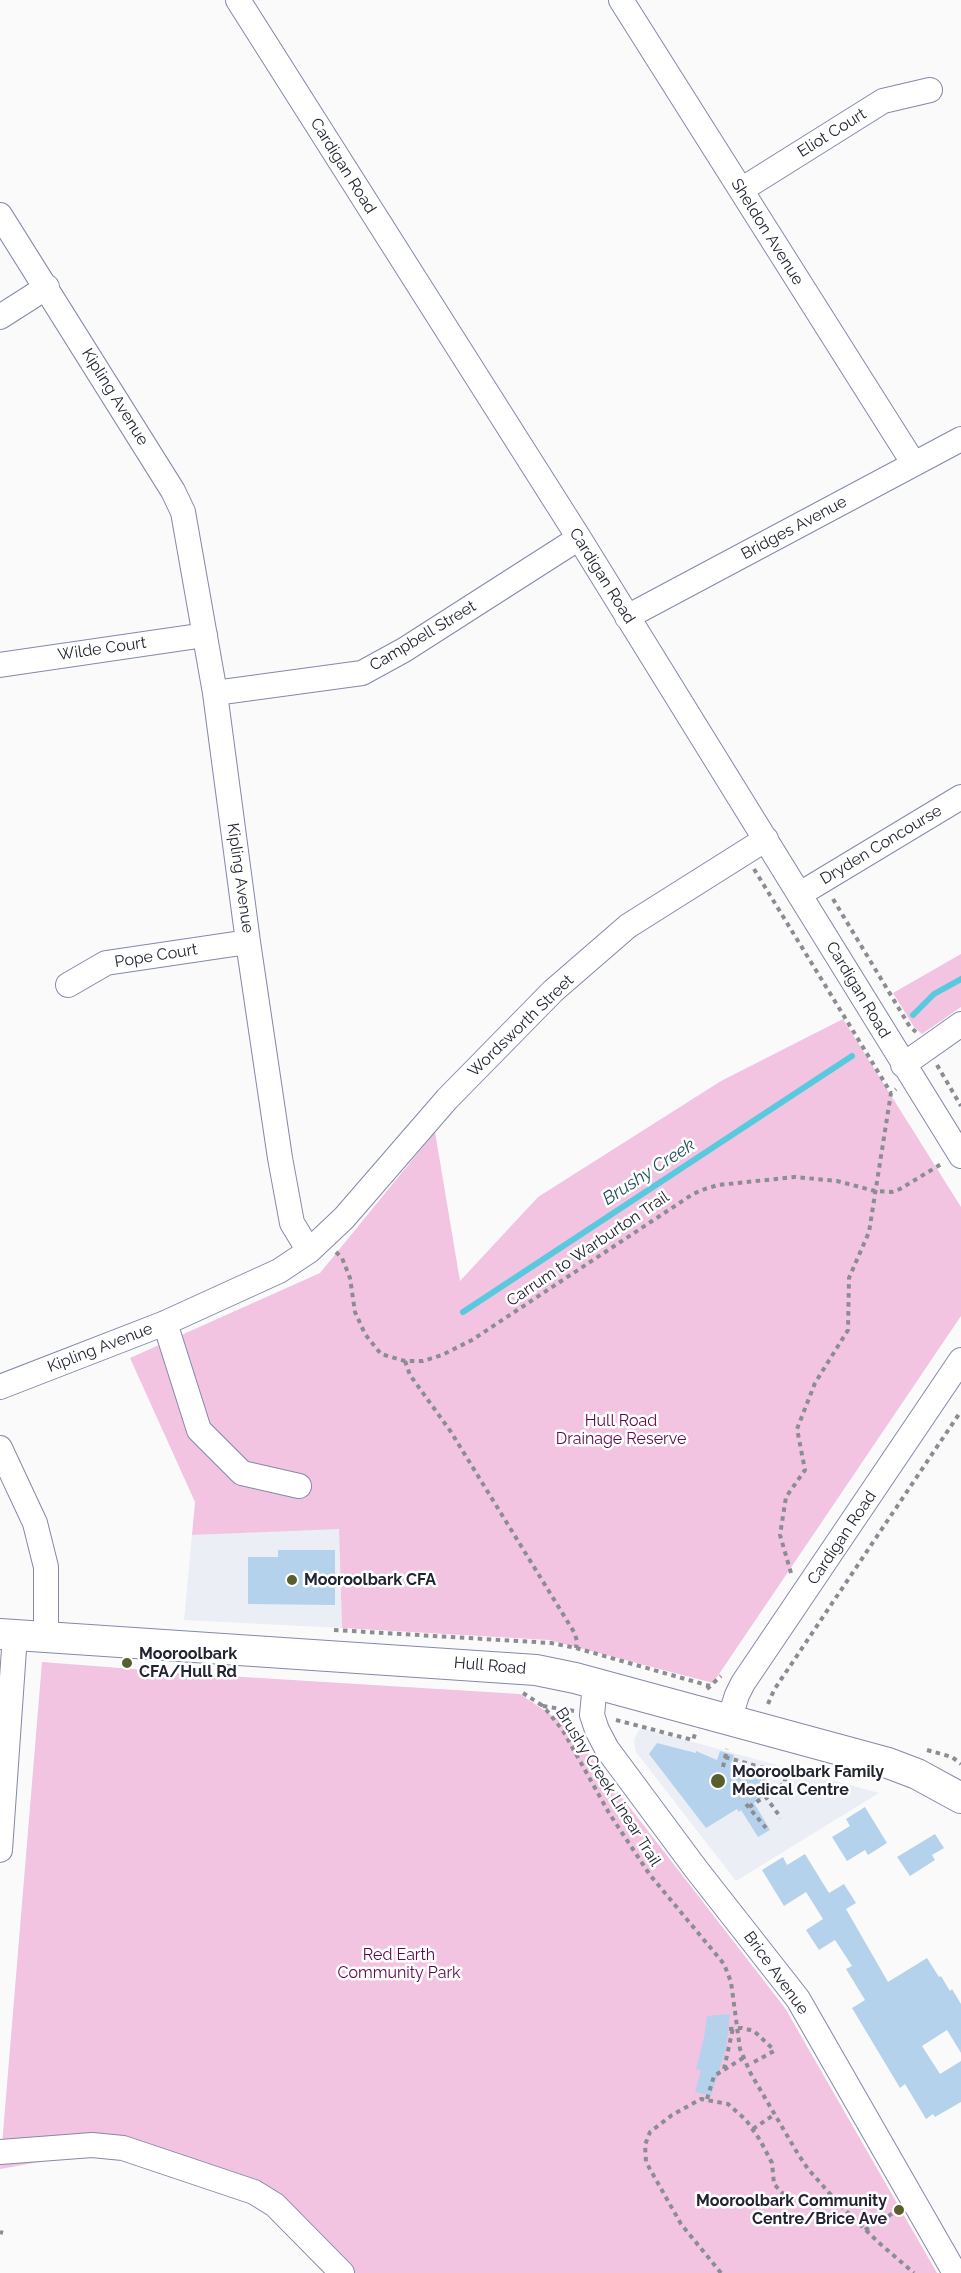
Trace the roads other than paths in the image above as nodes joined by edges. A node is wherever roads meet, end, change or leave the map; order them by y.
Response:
1 (238, 0) edge
2 (621, 0) edge
3 (930, 90) dead end
4 (741, 190) junction
5 (0, 215) edge
6 (47, 287) junction
7 (0, 317) edge
8 (961, 439) edge
9 (914, 464) junction
10 (579, 538) junction
11 (627, 617) junction
12 (205, 635) junction
13 (0, 665) edge
14 (215, 693) junction
15 (961, 797) edge
16 (766, 839) junction
17 (800, 894) junction
18 (248, 942) junction
19 (68, 985) dead end
20 (961, 1024) edge
21 (903, 1065) junction
22 (960, 1155) edge
23 (316, 1244) junction
24 (165, 1323) junction
25 (961, 1360) edge
26 (0, 1387) edge
27 (0, 1448) edge
28 (299, 1486) dead end
29 (8, 1634) edge
30 (46, 1637) junction
31 (595, 1684) junction
32 (729, 1720) junction
33 (961, 1798) edge
34 (0, 1850) edge
35 (0, 2152) edge
36 (948, 2270) edge
37 (342, 2273) edge

1 - 10 street, Cardigan Road
2 - 4 street, Sheldon Avenue
3 - 4 street, Eliot Court
4 - 9 street, Sheldon Avenue
5 - 6 street, Kipling Avenue
6 - 7 street
6 - 12 street, Kipling Avenue
8 - 9 street, Bridges Avenue
9 - 11 street, Bridges Avenue
10 - 11 street, Cardigan Road
10 - 14 street, Campbell Street
11 - 16 street, Cardigan Road
12 - 13 street, Wilde Court
12 - 14 street, Kipling Avenue
14 - 18 street, Kipling Avenue
15 - 17 street, Dryden Concourse
16 - 17 street, Cardigan Road
16 - 23 street, Wordsworth Street
17 - 21 street, Cardigan Road
18 - 19 street, Pope Court
18 - 23 street, Kipling Avenue
20 - 21 street
21 - 22 street, Cardigan Road
23 - 24 street, Kipling Avenue
24 - 26 street, Kipling Avenue
24 - 28 street
25 - 32 street, Cardigan Road
27 - 30 street
29 - 30 main road, Hull Road
29 - 34 street
30 - 31 main road, Hull Road
31 - 32 main road, Hull Road
31 - 36 street, Brice Avenue
32 - 33 main road, Hull Road
35 - 37 street

